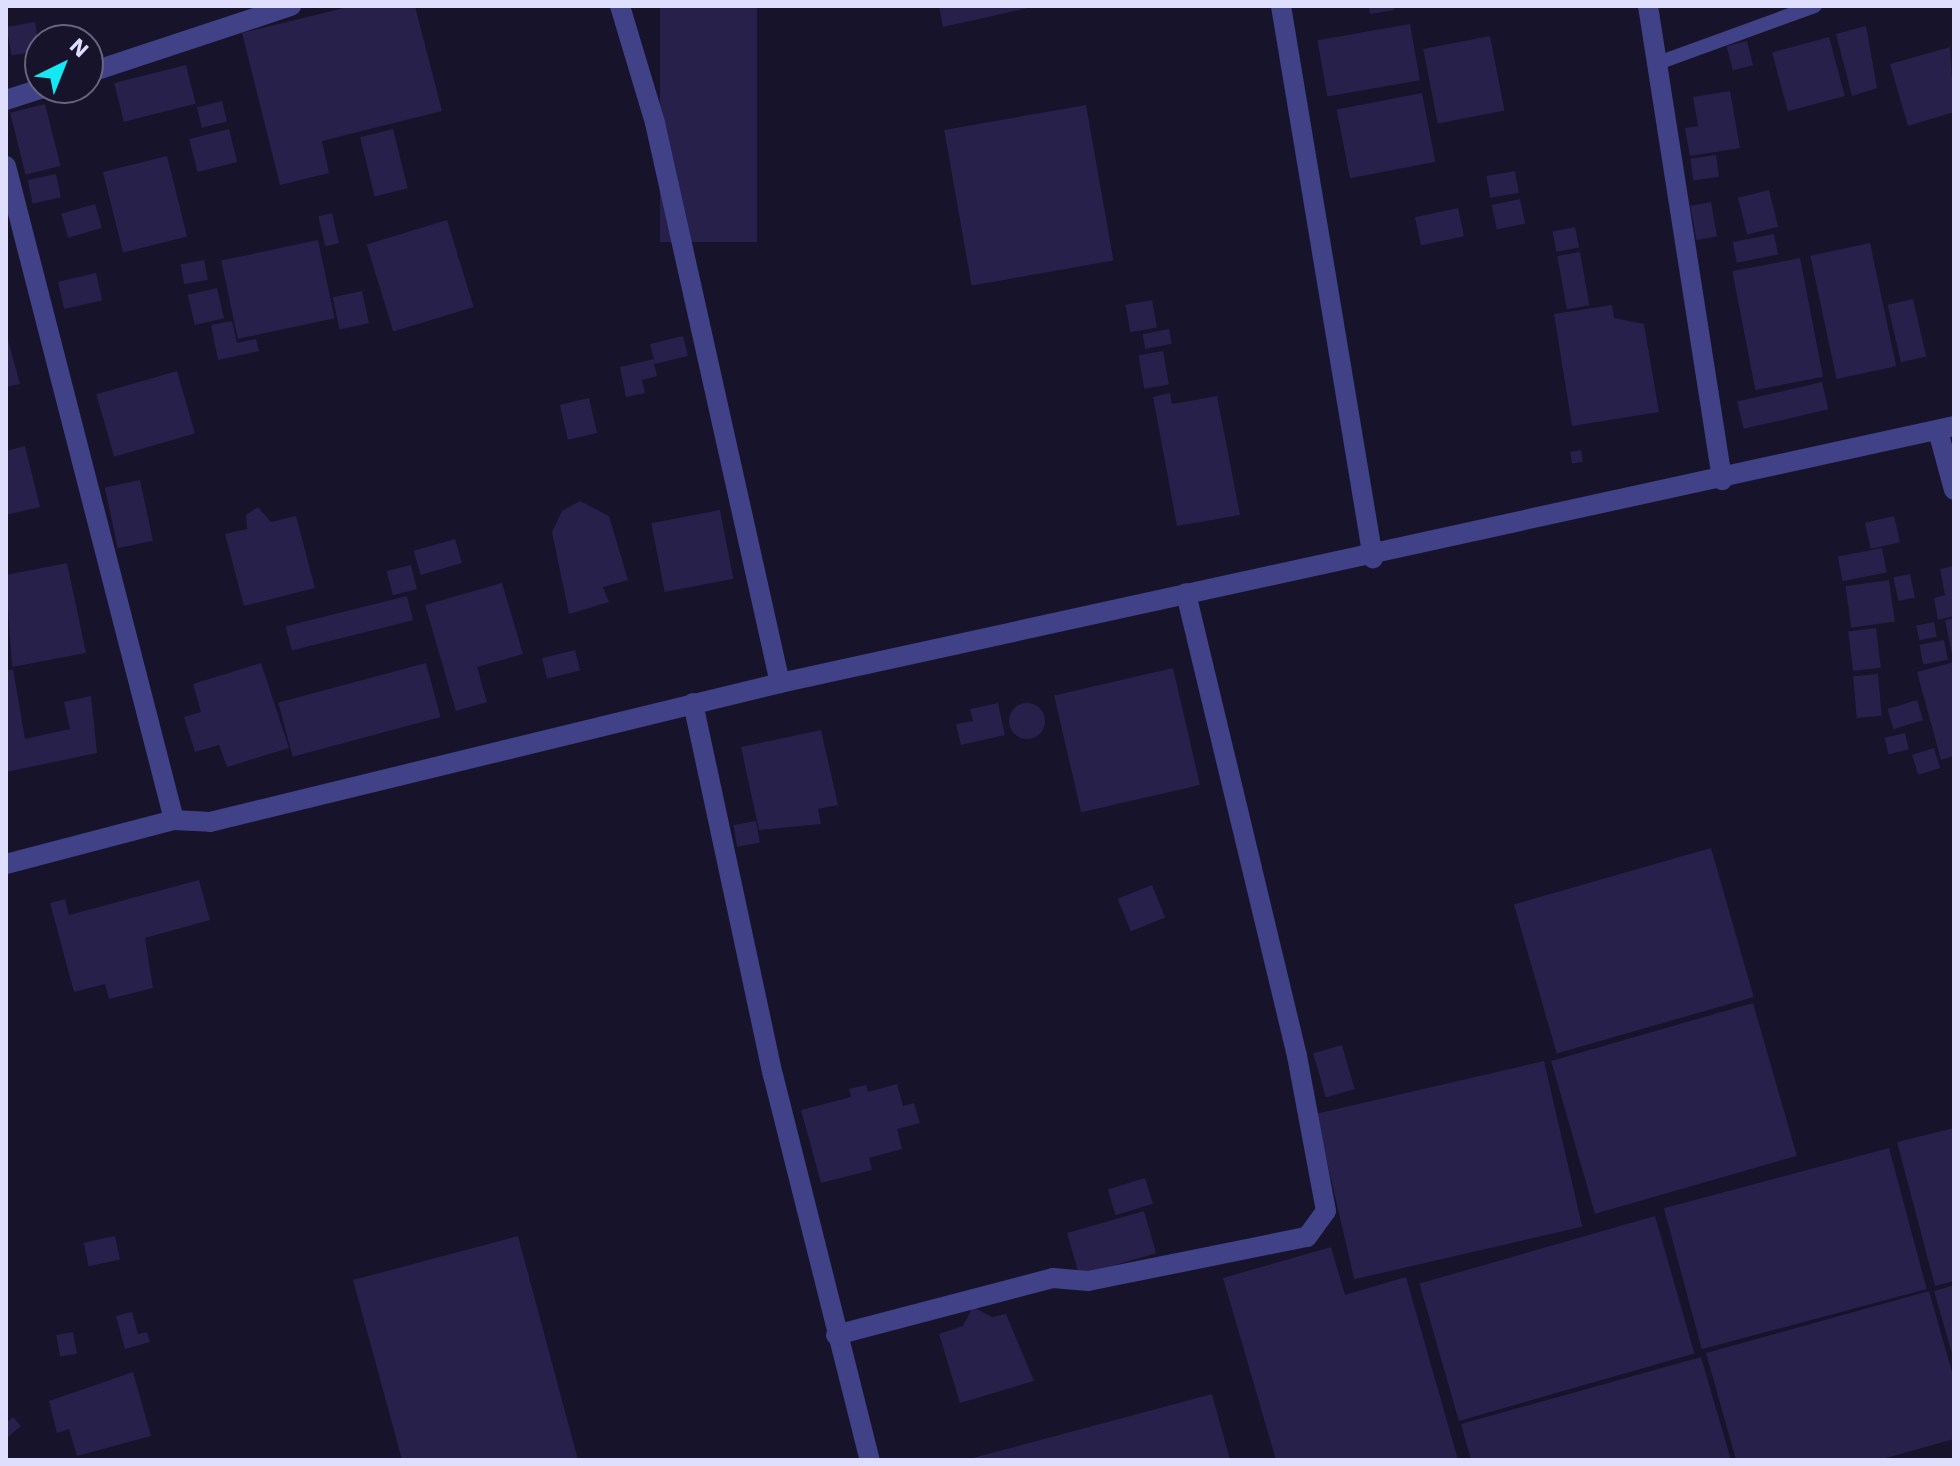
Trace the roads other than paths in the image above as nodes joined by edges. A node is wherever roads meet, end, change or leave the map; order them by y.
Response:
1 (291, 6) edge
2 (620, 6) edge
3 (1281, 6) edge
4 (1648, 6) edge
5 (1815, 6) edge
6 (1658, 63) junction
7 (104, 68) edge
8 (6, 166) edge
9 (1946, 428) edge
10 (1722, 480) junction
11 (1954, 490) edge
12 (1373, 558) junction
13 (1186, 593) junction
14 (780, 683) junction
15 (693, 703) junction
16 (174, 820) junction
17 (6, 864) edge
18 (836, 1335) junction
19 (870, 1460) edge

1 - 7 street
2 - 14 street
3 - 12 street
4 - 6 street
5 - 6 lane
6 - 10 street
8 - 16 street
9 - 10 street
9 - 11 street
10 - 12 street
12 - 13 street
13 - 14 street
13 - 18 street
14 - 15 street
15 - 16 street
15 - 18 street
16 - 17 street
18 - 19 street

